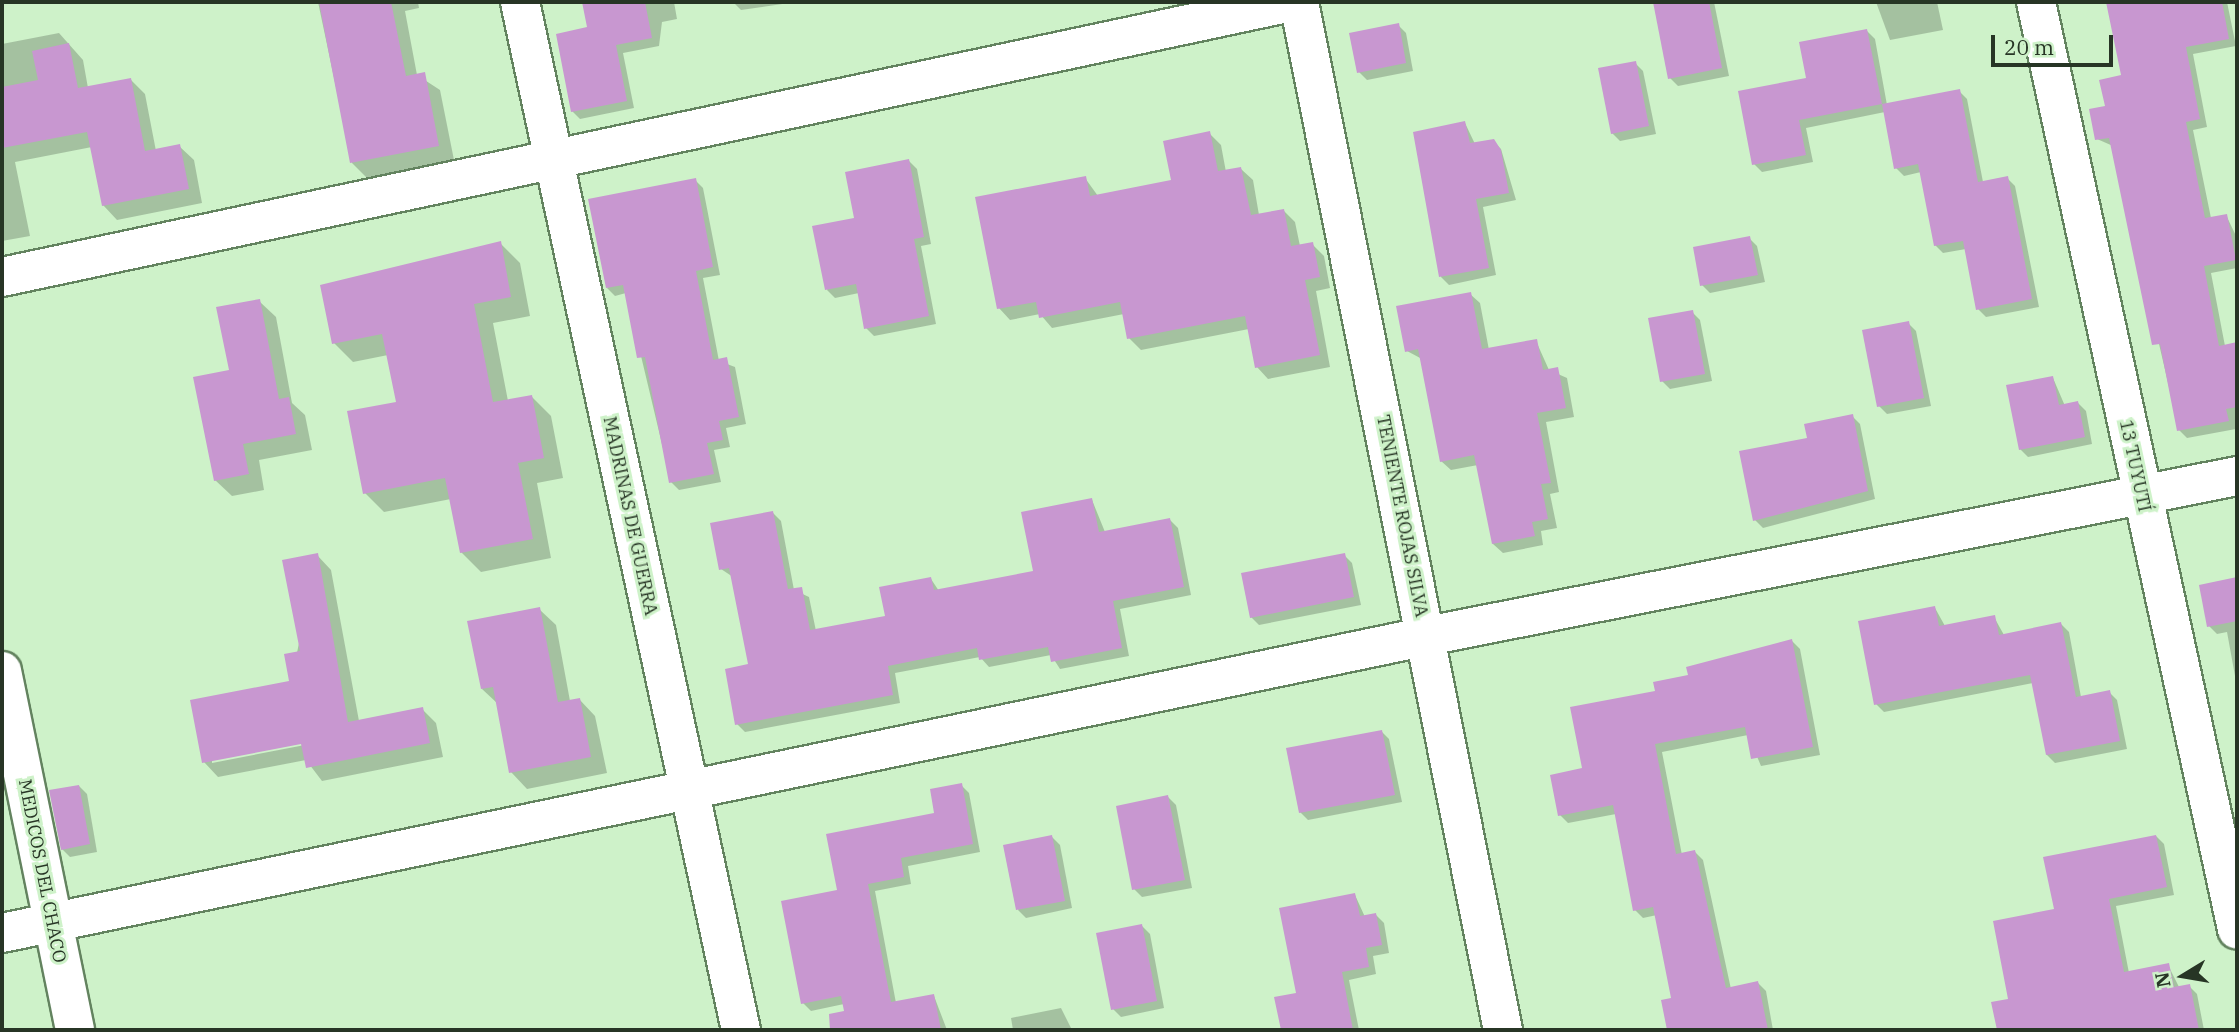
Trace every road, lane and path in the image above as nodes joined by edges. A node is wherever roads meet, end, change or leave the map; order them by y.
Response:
1 (520, 2) edge
2 (1291, 2) edge
3 (1298, 2) edge
4 (2036, 2) edge
5 (554, 158) junction
6 (2, 277) edge
7 (2237, 476) edge
8 (2141, 494) junction
9 (1427, 636) junction
10 (2, 671) edge
11 (689, 788) junction
12 (52, 922) junction
13 (2237, 929) edge
14 (2, 933) edge
15 (75, 1030) edge
16 (741, 1030) edge
17 (1503, 1030) edge

1 - 5 street, MADRINAS DE GUERRA
2 - 5 street
3 - 9 street, TENIENTE ROJAS SILVA
4 - 8 street, 13 TUYUTÍ
5 - 6 street
5 - 11 street, MADRINAS DE GUERRA
7 - 8 street
8 - 9 street
8 - 13 street, 13 TUYUTÍ
9 - 11 street
9 - 17 street, TENIENTE ROJAS SILVA
10 - 12 street, MEDICOS DEL CHACO
11 - 12 street
11 - 16 street, MADRINAS DE GUERRA
12 - 14 street
12 - 15 street, MEDICOS DEL CHACO

